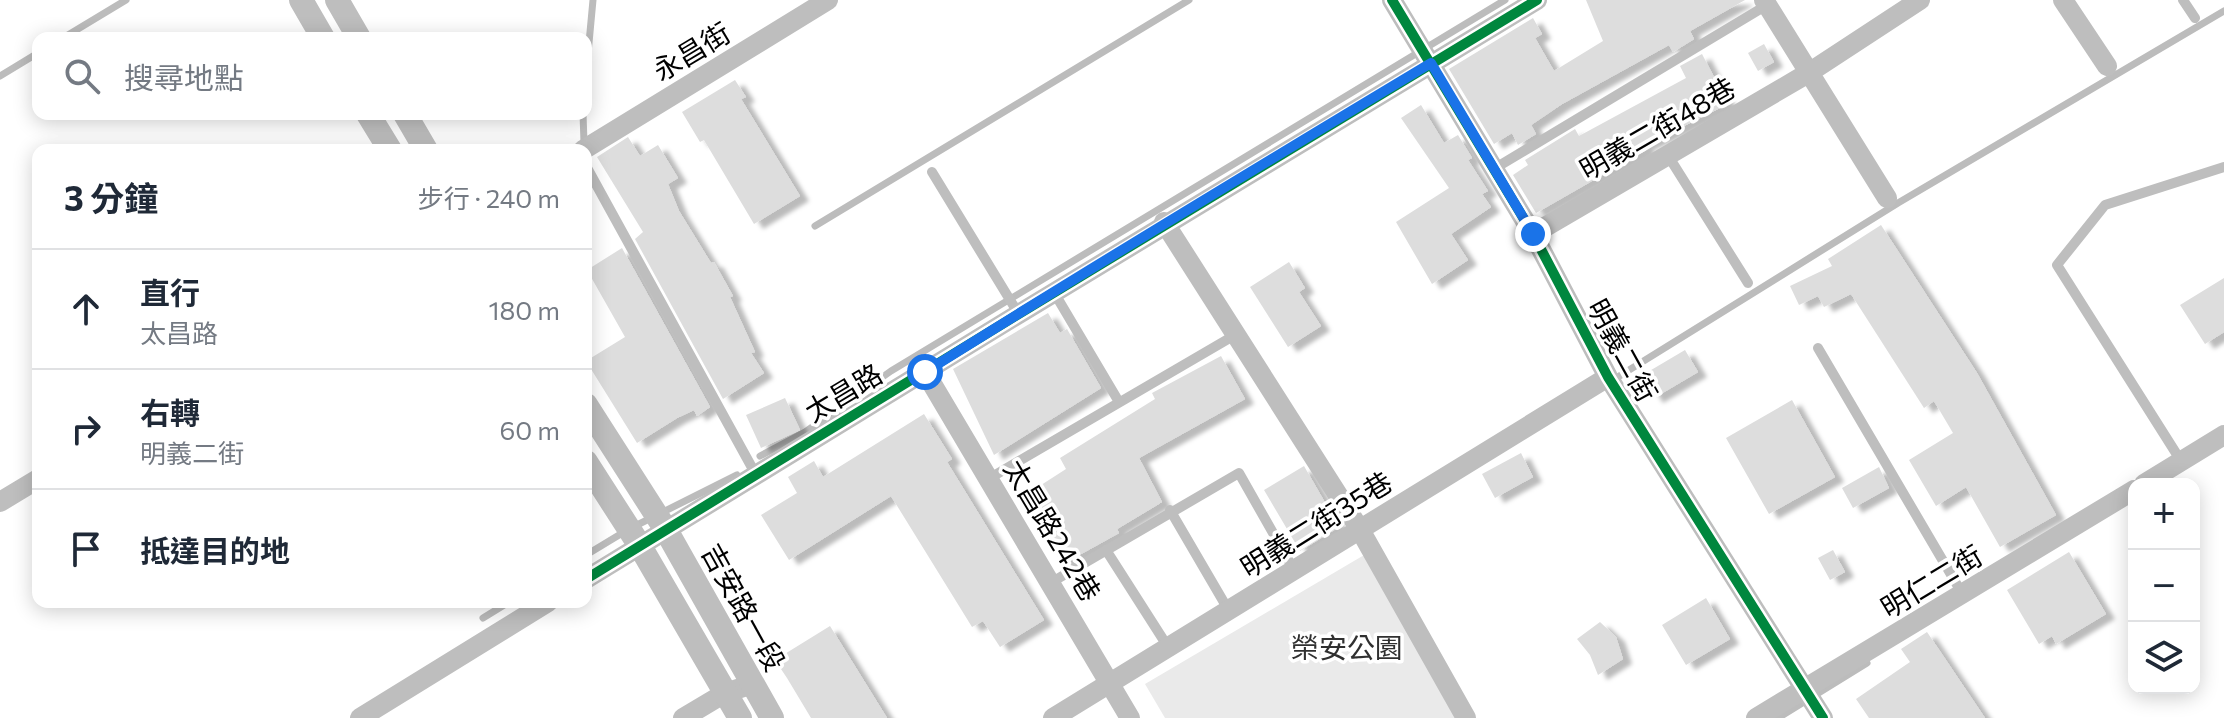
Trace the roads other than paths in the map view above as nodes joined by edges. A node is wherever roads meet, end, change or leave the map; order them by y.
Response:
1 (301, 0) edge
2 (337, 0) edge
3 (828, 0) edge
4 (1392, 0) edge
5 (1537, 0) edge
6 (1920, 0) edge
7 (2063, 0) edge
8 (2183, 0) edge
9 (1765, 2) edge
10 (2195, 18) dead end
11 (320, 32) edge
12 (356, 32) edge
13 (1431, 63) junction
14 (2107, 66) dead end
15 (1810, 72) junction
16 (372, 120) edge
17 (408, 120) edge
18 (386, 144) edge
19 (422, 144) edge
20 (592, 144) edge
21 (1667, 154) junction
22 (2224, 167) edge
23 (1492, 170) junction
24 (932, 172) dead end
25 (592, 177) edge
26 (1887, 198) dead end
27 (1164, 222) junction
28 (1533, 234) junction
29 (1748, 283) dead end
30 (1055, 294) junction
31 (1018, 313) junction
32 (1235, 335) junction
33 (1818, 348) dead end
34 (925, 372) junction
35 (1608, 377) junction
36 (1119, 402) junction
37 (592, 414) edge
38 (2224, 435) edge
39 (2181, 461) junction
40 (592, 471) edge
41 (755, 473) junction
42 (990, 478) junction
43 (2154, 478) edge
44 (32, 483) edge
45 (2128, 494) edge
46 (0, 502) edge
47 (1170, 510) junction
48 (1359, 528) junction
49 (666, 530) junction
50 (640, 546) junction
51 (1106, 550) junction
52 (1294, 570) junction
53 (592, 575) edge
54 (1052, 582) junction
55 (1963, 595) junction
56 (538, 608) edge
57 (1229, 611) junction
58 (1168, 647) junction
59 (753, 684) junction
60 (1110, 684) junction
61 (1805, 689) junction
62 (725, 693) junction
63 (360, 718) edge
64 (683, 718) edge
65 (740, 718) edge
66 (772, 718) edge
67 (1053, 718) edge
68 (1130, 718) edge
69 (1466, 718) edge
70 (1756, 718) edge
71 (1823, 718) edge

1 - 11 street
2 - 12 street
3 - 20 street, 永昌街
4 - 13 street, 明義二街
5 - 13 street, 太昌路
6 - 15 street, 明義二街48巷
7 - 14 street
8 - 10 lane
9 - 15 street
9 - 23 lane
13 - 23 street, 明義二街
13 - 27 street, 太昌路
15 - 21 street, 明義二街48巷
15 - 26 street
16 - 18 street
17 - 19 street
21 - 28 street, 明義二街48巷
21 - 29 lane
22 - 39 lane
23 - 28 street, 明義二街
24 - 31 lane
25 - 41 lane
27 - 30 street, 太昌路
27 - 32 street
28 - 35 street, 明義二街
30 - 31 street, 太昌路
30 - 36 lane
31 - 34 street, 太昌路
32 - 36 lane
32 - 48 street
33 - 55 lane
34 - 41 street, 太昌路
34 - 42 street, 太昌路242巷
35 - 48 street, 明義二街35巷
35 - 61 street, 明義二街
36 - 42 lane
37 - 49 street, 吉安路一段
38 - 39 street
39 - 43 street
40 - 50 street, 吉安路一段
41 - 49 street, 太昌路
42 - 54 street, 太昌路242巷
44 - 46 street
45 - 55 street, 明仁二街
47 - 51 lane
47 - 52 lane
47 - 57 lane
48 - 52 street, 明義二街35巷
48 - 69 street
49 - 50 street, 太昌路
49 - 59 street, 吉安路一段
50 - 53 street, 太昌路
50 - 62 street, 吉安路一段
51 - 54 lane
51 - 58 lane
52 - 57 street, 明義二街35巷
54 - 60 street, 太昌路242巷
55 - 61 street, 明仁二街
56 - 63 street
57 - 58 street, 明義二街35巷
58 - 60 street, 明義二街35巷
59 - 62 street
59 - 66 street, 吉安路一段
60 - 67 street, 明義二街35巷
60 - 68 street, 太昌路242巷
61 - 70 street, 明仁二街
61 - 71 street, 明義二街
62 - 64 street
62 - 65 street, 吉安路一段

